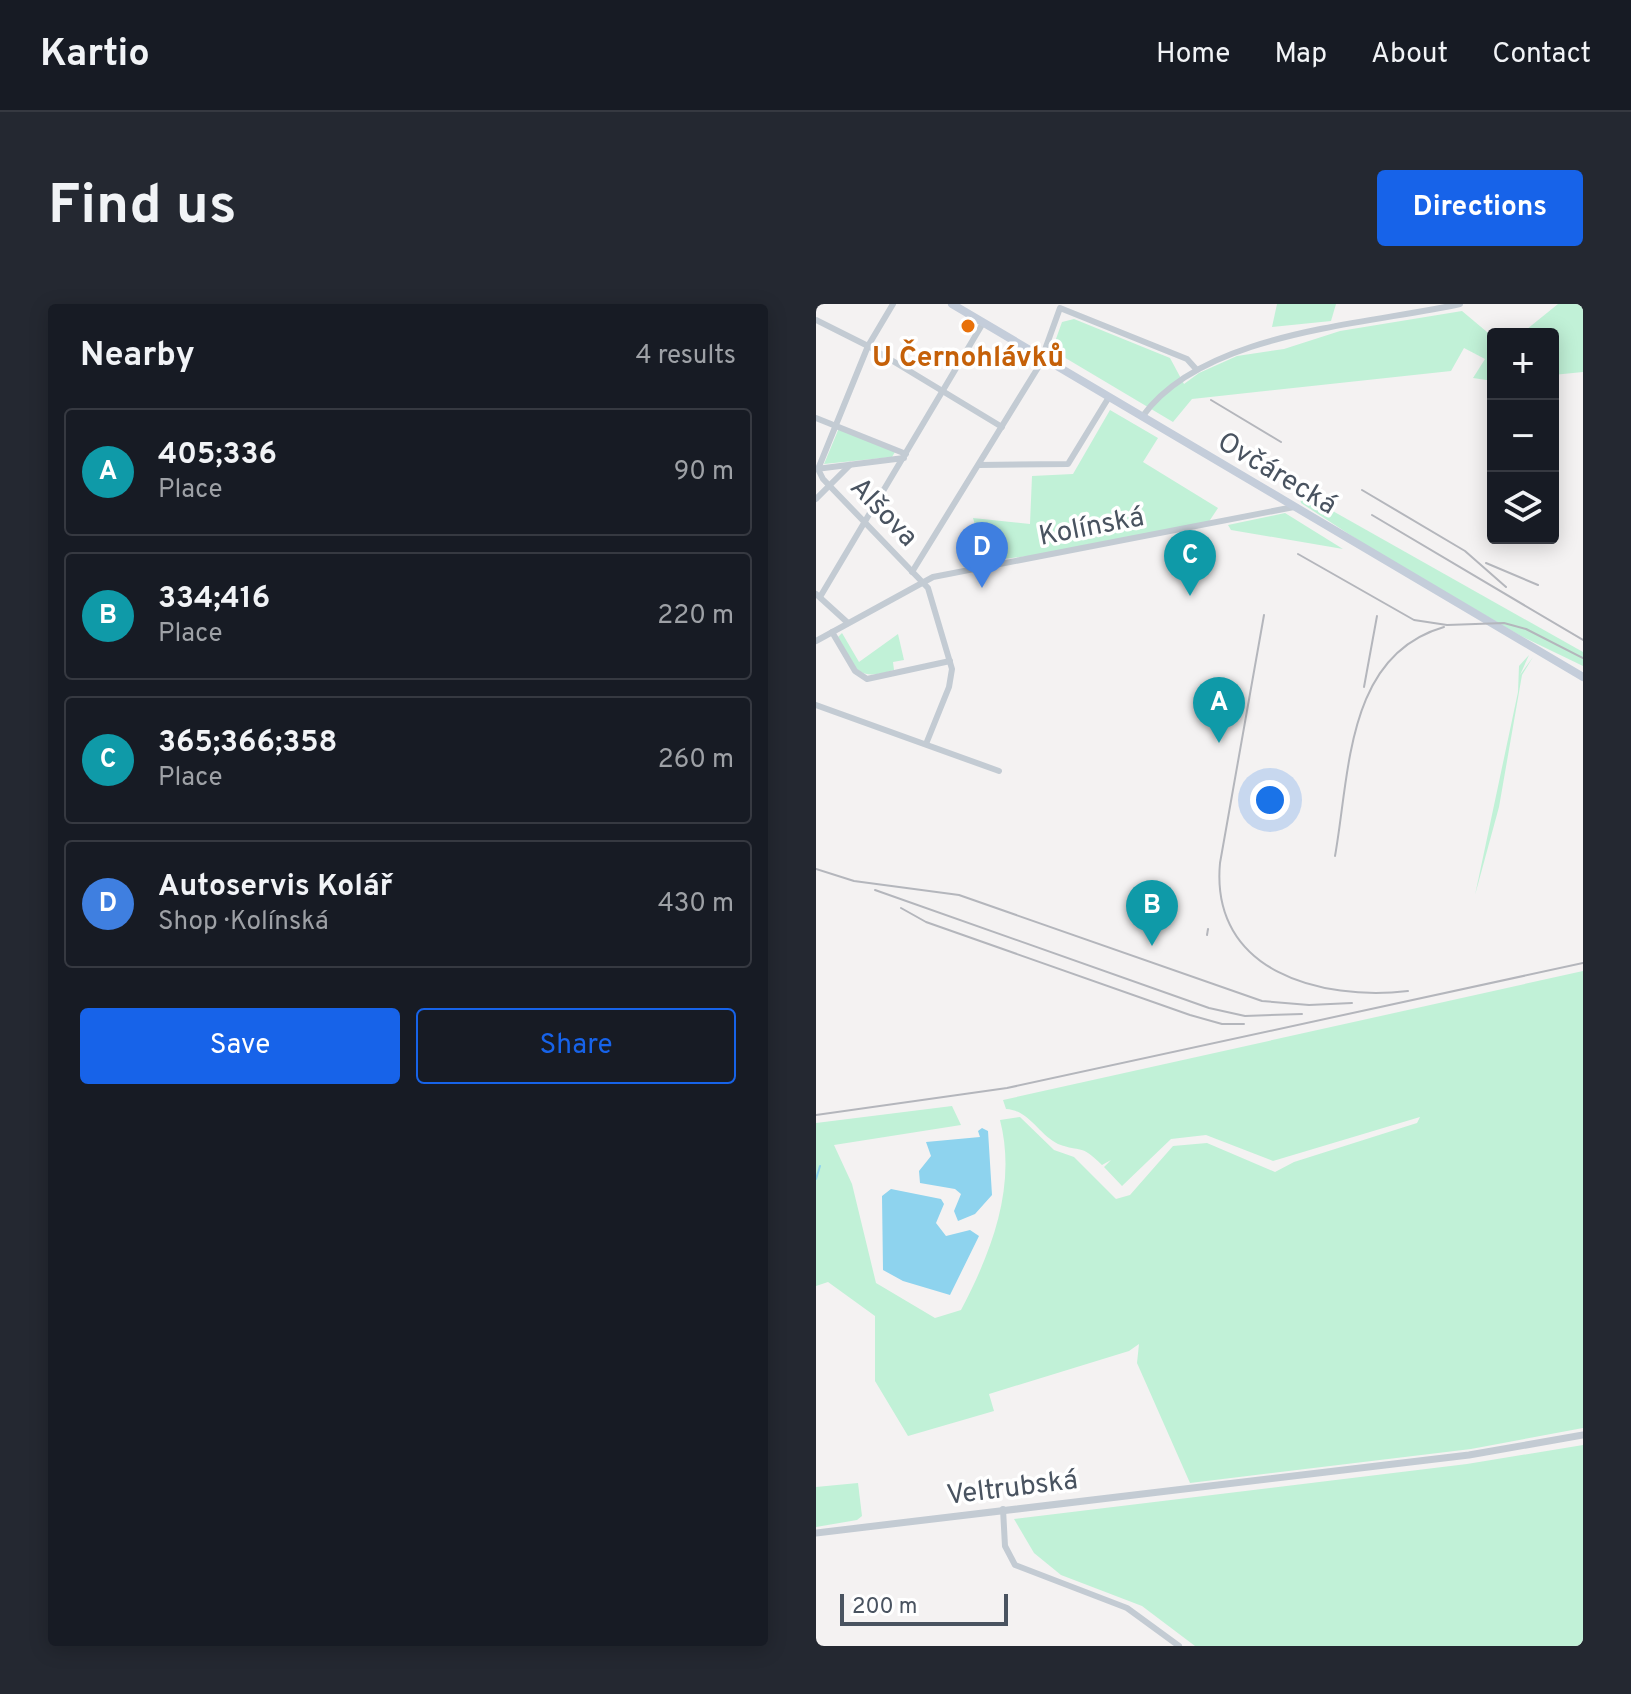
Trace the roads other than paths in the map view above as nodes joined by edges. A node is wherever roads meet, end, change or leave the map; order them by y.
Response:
1 (893, 304) edge
2 (952, 304) edge
3 (1460, 304) edge
4 (816, 320) edge
5 (983, 323) junction
6 (868, 346) junction
7 (1042, 358) junction
8 (1196, 369) junction
9 (943, 391) junction
10 (1109, 397) junction
11 (1142, 417) junction
12 (816, 418) edge
13 (836, 425) junction
14 (1002, 427) junction
15 (905, 456) junction
16 (850, 465) junction
17 (979, 465) junction
18 (817, 469) edge
19 (823, 479) junction
20 (816, 485) edge
21 (830, 486) junction
22 (816, 499) edge
23 (1294, 507) junction
24 (865, 524) junction
25 (912, 572) junction
26 (923, 581) junction
27 (818, 596) edge
28 (848, 623) junction
29 (832, 632) junction
30 (816, 641) edge
31 (950, 661) junction
32 (1583, 677) edge
33 (816, 705) edge
34 (926, 744) junction
35 (999, 771) dead end
36 (1583, 1435) edge
37 (1003, 1509) junction
38 (816, 1533) edge
39 (1179, 1646) edge

1 - 6 street
2 - 5 main road, Ovčárecká
3 - 8 street
4 - 6 street
5 - 7 main road, Ovčárecká
5 - 9 street
6 - 9 street
6 - 13 street
7 - 8 street
7 - 10 main road, Ovčárecká
7 - 14 street
8 - 11 street
9 - 14 street
9 - 15 street
10 - 11 main road, Ovčárecká
10 - 17 street
11 - 23 main road, Ovčárecká
12 - 13 street
13 - 15 street
13 - 18 street
14 - 17 street
15 - 16 street
15 - 24 street
16 - 18 street
16 - 21 street
17 - 25 street
18 - 19 street, Alšova
19 - 20 street
19 - 21 street, Alšova
21 - 22 street
21 - 24 street, Alšova
23 - 26 street, Kolínská
23 - 32 main road, Ovčárecká
24 - 25 street, Alšova
24 - 27 street
25 - 26 street, Alšova
26 - 28 street, Kolínská
26 - 31 street
27 - 28 street
28 - 29 street, Kolínská
29 - 30 street, Kolínská
29 - 31 street
31 - 34 street
33 - 34 street
34 - 35 street
36 - 37 street, Veltrubská
37 - 38 street, Veltrubská
37 - 39 street

